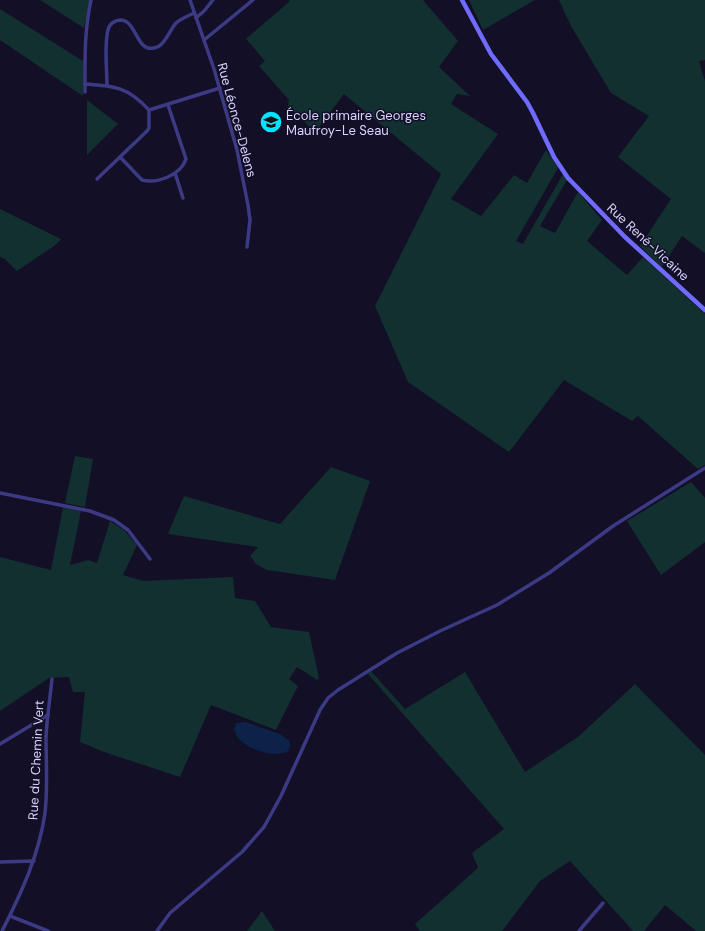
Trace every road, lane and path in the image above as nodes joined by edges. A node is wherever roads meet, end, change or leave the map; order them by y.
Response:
1 (91, 0) edge
2 (190, 0) edge
3 (213, 0) edge
4 (253, 0) edge
5 (462, 0) edge
6 (194, 13) junction
7 (196, 18) junction
8 (204, 40) junction
9 (85, 84) junction
10 (107, 85) junction
11 (220, 88) junction
12 (86, 92) dead end
13 (168, 105) junction
14 (149, 110) junction
15 (120, 156) junction
16 (175, 173) junction
17 (97, 179) dead end
18 (183, 198) dead end
19 (247, 247) dead end
20 (705, 310) edge
21 (705, 468) edge
22 (0, 493) edge
23 (150, 559) dead end
24 (52, 679) dead end
25 (48, 715) junction
26 (0, 744) edge
27 (34, 861) junction
28 (0, 862) edge
29 (603, 903) dead end
30 (10, 916) junction
31 (2, 931) edge
32 (48, 931) edge
33 (157, 931) edge
34 (579, 931) edge

1 - 9 street
2 - 6 street, Rue Léonce-Delens
3 - 7 street
4 - 8 street
5 - 20 street, Rue René-Vicaine
6 - 7 street, Rue Léonce-Delens
6 - 10 street
7 - 8 street, Rue Léonce-Delens
8 - 11 street, Rue Léonce-Delens
9 - 10 street
9 - 12 street
10 - 14 street
11 - 13 street
11 - 19 street, Rue Léonce-Delens
13 - 14 street
13 - 16 street
14 - 15 street
15 - 16 street
15 - 17 street
16 - 18 street
21 - 33 street
22 - 23 street
24 - 25 street, Rue du Chemin Vert
25 - 26 street
25 - 27 street, Rue du Chemin Vert
27 - 28 street
27 - 30 street, Rue du Chemin Vert
29 - 34 street
30 - 31 street, Rue du Chemin Vert
30 - 32 street

